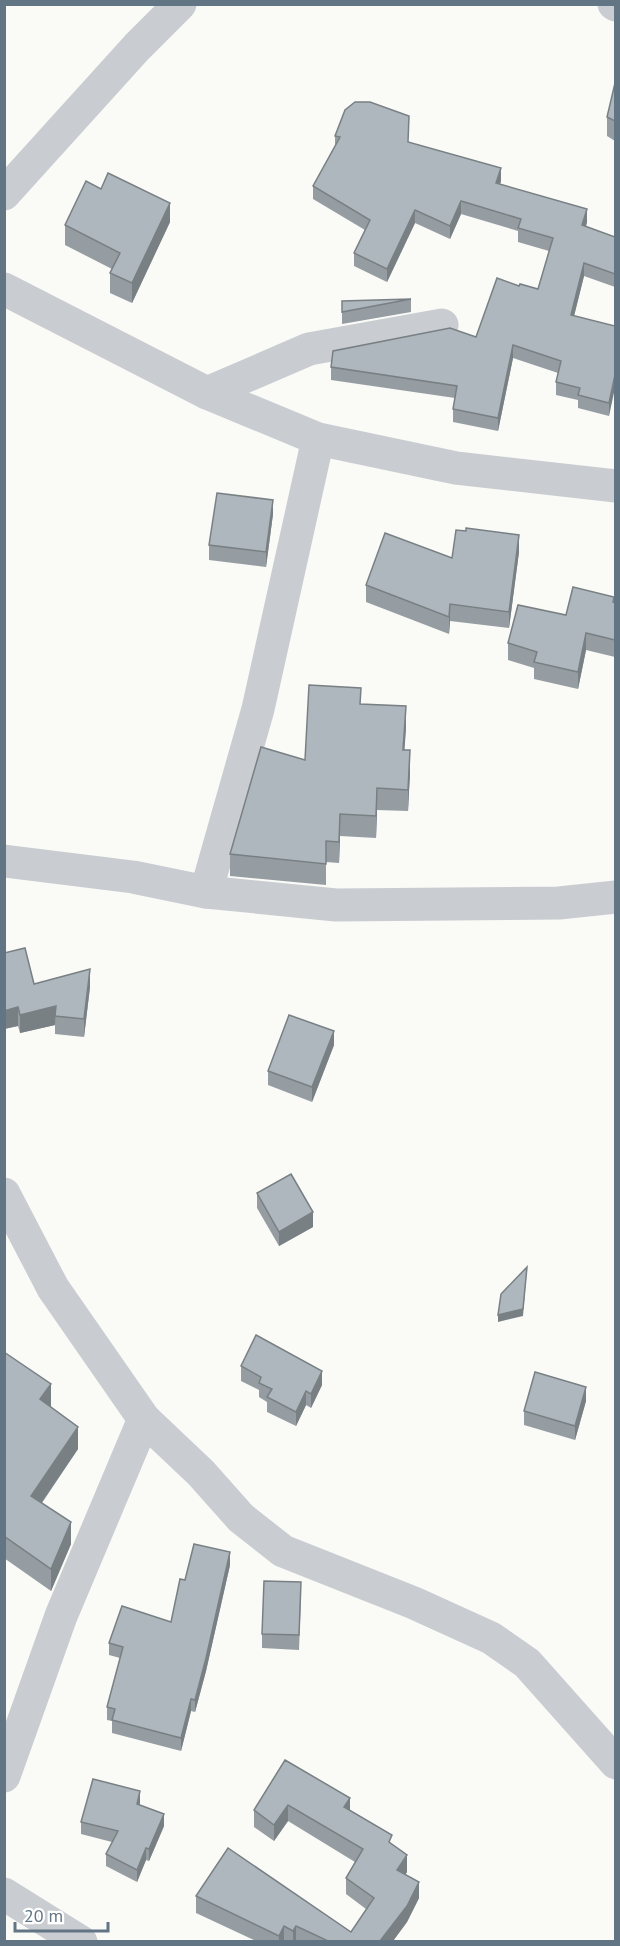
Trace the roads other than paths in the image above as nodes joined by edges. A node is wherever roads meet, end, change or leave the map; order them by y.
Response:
1 (180, 4) edge
2 (4, 194) edge
3 (4, 290) edge
4 (442, 325) dead end
5 (207, 393) junction
6 (318, 439) junction
7 (615, 486) edge
8 (4, 861) edge
9 (206, 892) junction
10 (615, 897) edge
11 (4, 1194) edge
12 (144, 1419) junction
13 (615, 1763) edge
14 (4, 1776) edge
15 (4, 1894) edge
16 (81, 1941) edge

1 - 2 street
3 - 5 street
4 - 5 street
5 - 6 street
6 - 7 street
6 - 9 street
8 - 9 street
9 - 10 street
11 - 12 street
12 - 13 street
12 - 14 street
15 - 16 street

